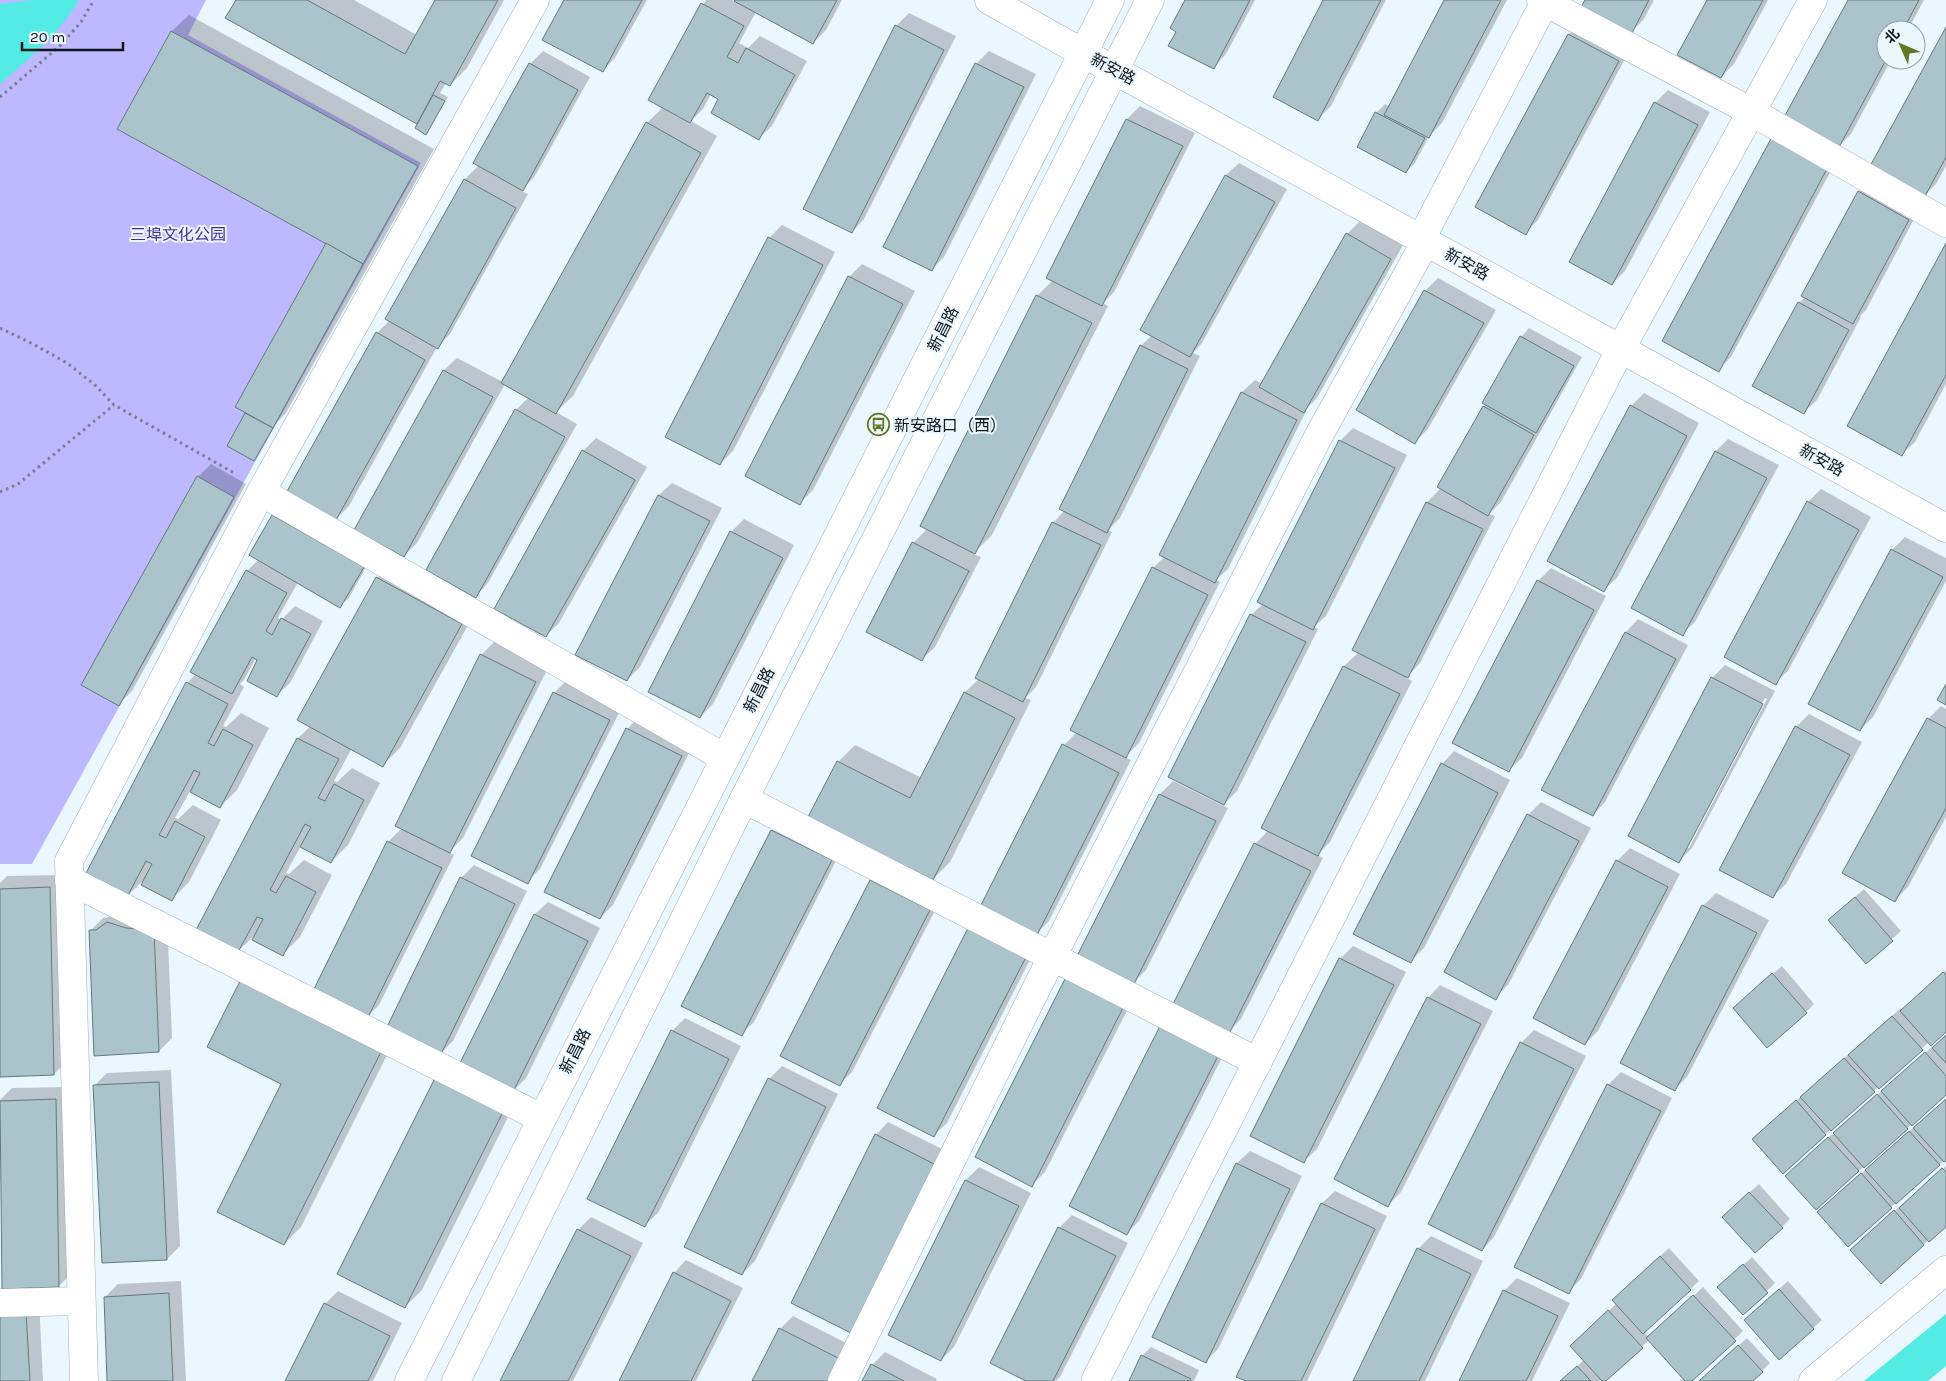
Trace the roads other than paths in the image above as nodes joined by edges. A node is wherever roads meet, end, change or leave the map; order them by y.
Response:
1 (535, 0) edge
2 (989, 0) edge
3 (1110, 0) edge
4 (1150, 0) edge
5 (1813, 0) edge
6 (1544, 1) edge
7 (1083, 54) junction
8 (1114, 69) junction
9 (1752, 112) junction
10 (1946, 223) edge
11 (1424, 240) junction
12 (1620, 350) junction
13 (262, 491) junction
14 (1946, 528) edge
15 (725, 758) junction
16 (744, 800) junction
17 (69, 880) junction
18 (1052, 958) junction
19 (1258, 1062) junction
20 (541, 1118) junction
21 (1946, 1270) edge
22 (81, 1301) junction
23 (0, 1303) edge
24 (1096, 1379) dead end
25 (84, 1381) edge
26 (409, 1381) edge
27 (456, 1381) edge
28 (842, 1381) edge
29 (1813, 1381) edge

1 - 13 street
2 - 7 street, 新安路
3 - 7 street, 新昌路
4 - 8 street
5 - 9 street
6 - 9 street
6 - 11 street
7 - 8 street, 新安路
7 - 15 street, 新昌路
8 - 11 street, 新安路
8 - 16 street
9 - 10 street
9 - 12 street
11 - 12 street, 新安路
11 - 18 street
12 - 14 street, 新安路
12 - 19 street
13 - 15 street
13 - 17 street
15 - 20 street, 新昌路
16 - 18 street
16 - 27 street
17 - 20 street
17 - 22 street
18 - 19 street
18 - 28 street
19 - 24 street
20 - 26 street, 新昌路
21 - 29 street
22 - 23 street
22 - 25 street

